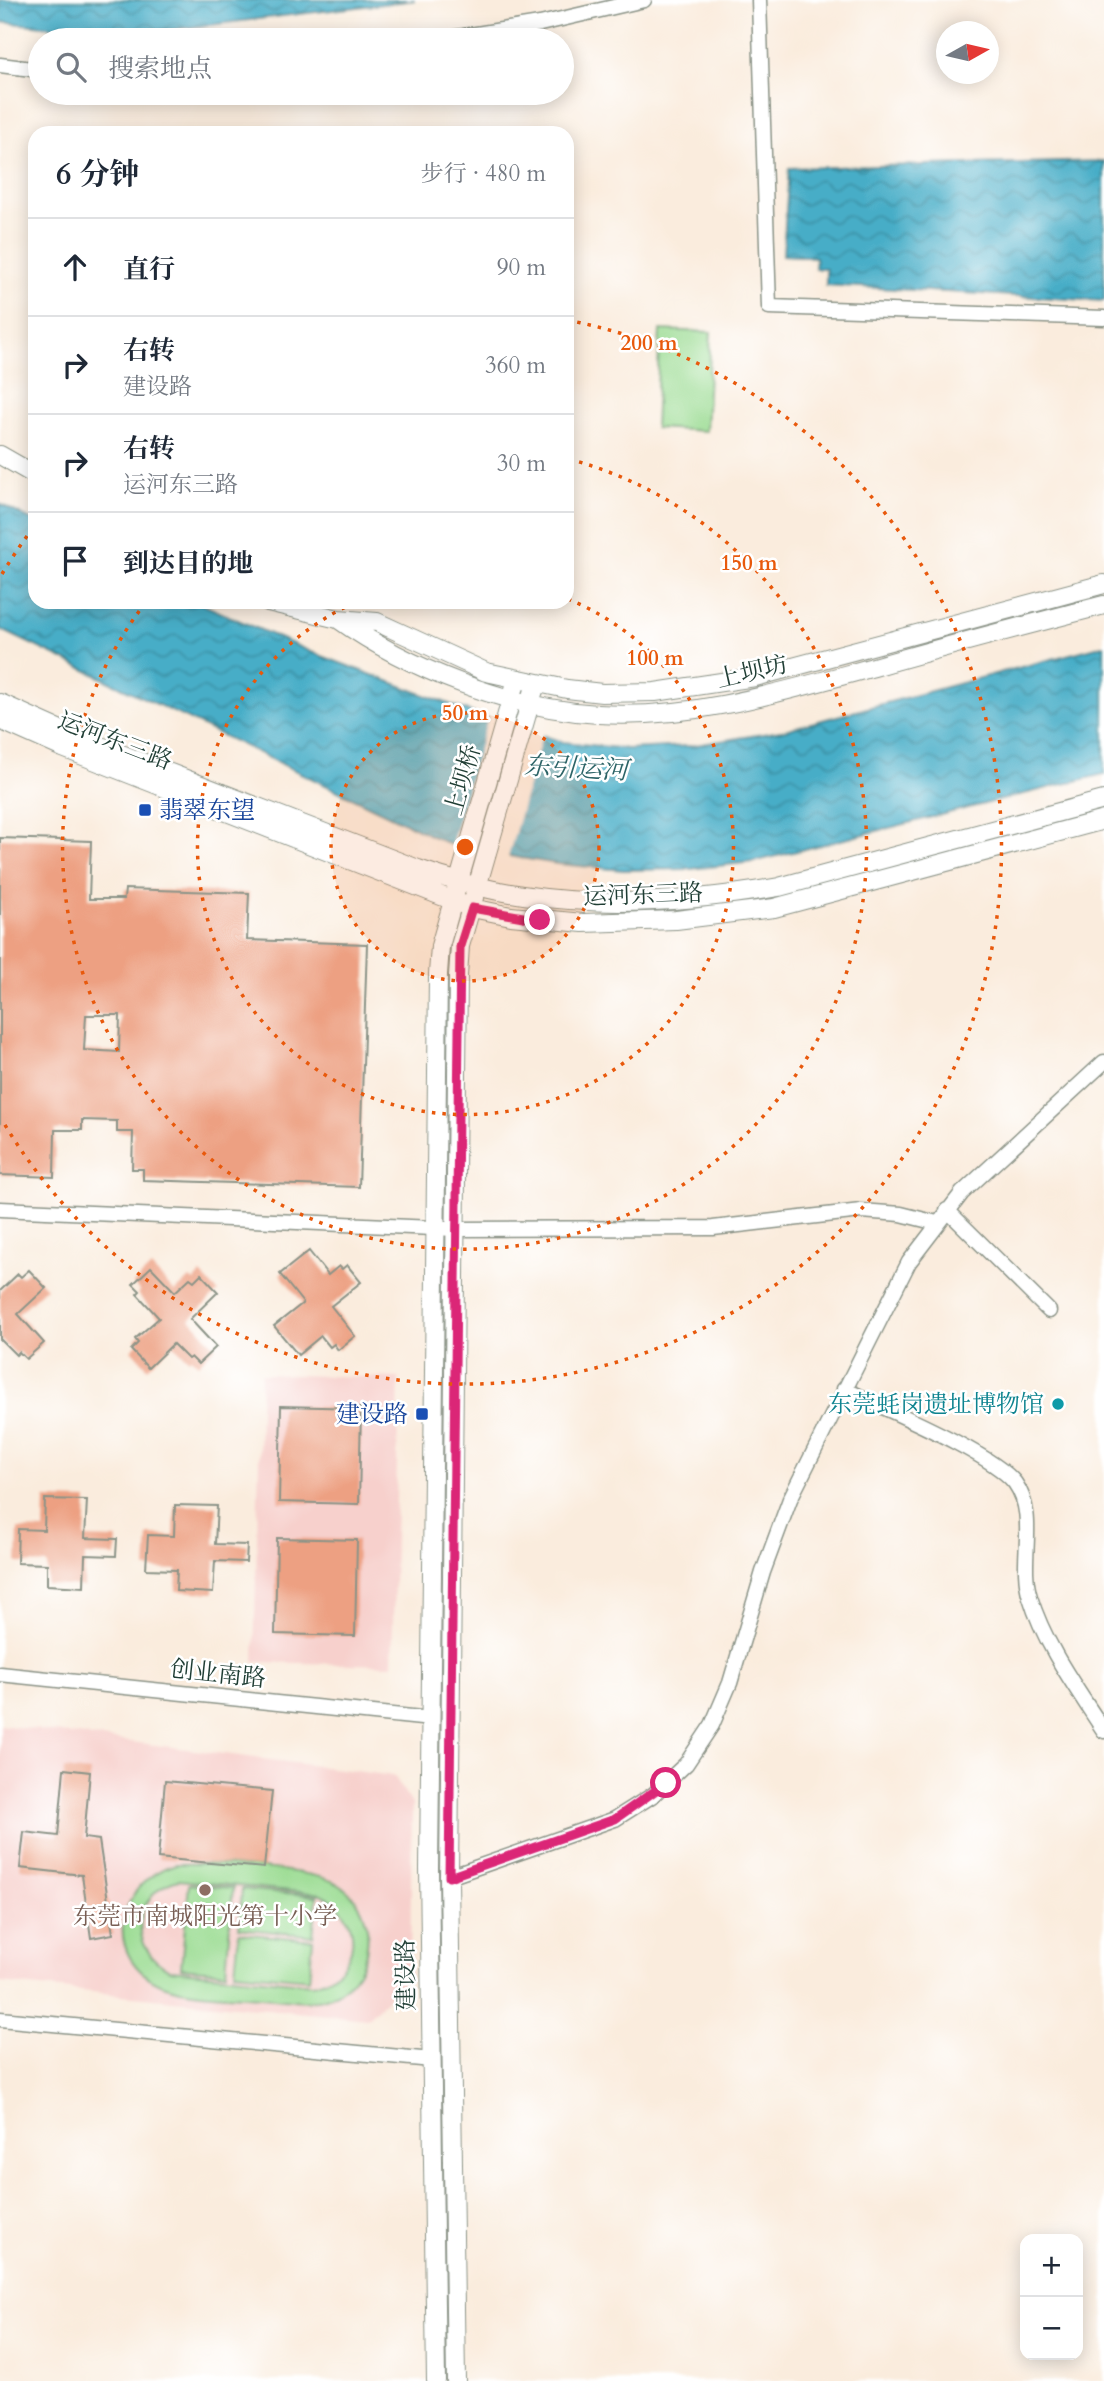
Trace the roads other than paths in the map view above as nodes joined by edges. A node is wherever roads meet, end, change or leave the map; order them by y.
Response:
1 (644, 0) edge
2 (759, 0) edge
3 (514, 28) edge
4 (0, 65) edge
5 (28, 68) edge
6 (1104, 318) edge
7 (0, 455) edge
8 (28, 471) edge
9 (1104, 584) edge
10 (1104, 605) edge
11 (297, 609) edge
12 (338, 619) junction
13 (517, 679) junction
14 (536, 683) junction
15 (530, 703) junction
16 (0, 704) edge
17 (509, 707) junction
18 (0, 720) edge
19 (1104, 800) edge
20 (1104, 820) edge
21 (466, 859) joint
22 (485, 864) joint
23 (459, 884) junction
24 (477, 888) junction
25 (453, 902) junction
26 (472, 908) junction
27 (1104, 1062) edge
28 (0, 1209) edge
29 (947, 1210) junction
30 (937, 1223) junction
31 (436, 1228) junction
32 (456, 1229) junction
33 (1049, 1311) dead end
34 (844, 1389) junction
35 (0, 1674) edge
36 (431, 1719) junction
37 (1104, 1731) edge
38 (449, 1877) junction
39 (0, 2019) edge
40 (432, 2060) junction
41 (436, 2381) edge
42 (456, 2381) edge

1 - 3 street
2 - 6 street
4 - 5 street
7 - 8 street
9 - 14 street, 上坝坊
10 - 15 street, 上坝坊
11 - 12 street, 上坝坊
12 - 13 street, 上坝坊
12 - 17 street, 上坝坊
13 - 14 street, 上坝坊
13 - 17 street
14 - 15 street
15 - 17 street, 上坝坊
15 - 22 street, 上坝桥
16 - 23 street, 运河东三路
17 - 21 street, 上坝桥
18 - 25 street, 运河东三路
19 - 24 street, 运河东三路
20 - 26 street, 运河东三路
21 - 23 street, 建设路
22 - 24 street, 建设路
23 - 24 street, 运河东三路
23 - 25 street, 建设路
24 - 26 street, 建设路
25 - 26 street, 运河东三路
25 - 31 street, 建设路
26 - 32 street, 建设路
27 - 29 street
28 - 31 street
29 - 30 street
29 - 33 street
30 - 32 street
30 - 34 street
31 - 32 street
31 - 36 street, 建设路
32 - 38 street, 建设路
34 - 37 street
34 - 38 street
35 - 36 street, 创业南路
36 - 40 street, 建设路
38 - 42 street, 建设路
39 - 40 street
40 - 41 street, 建设路

